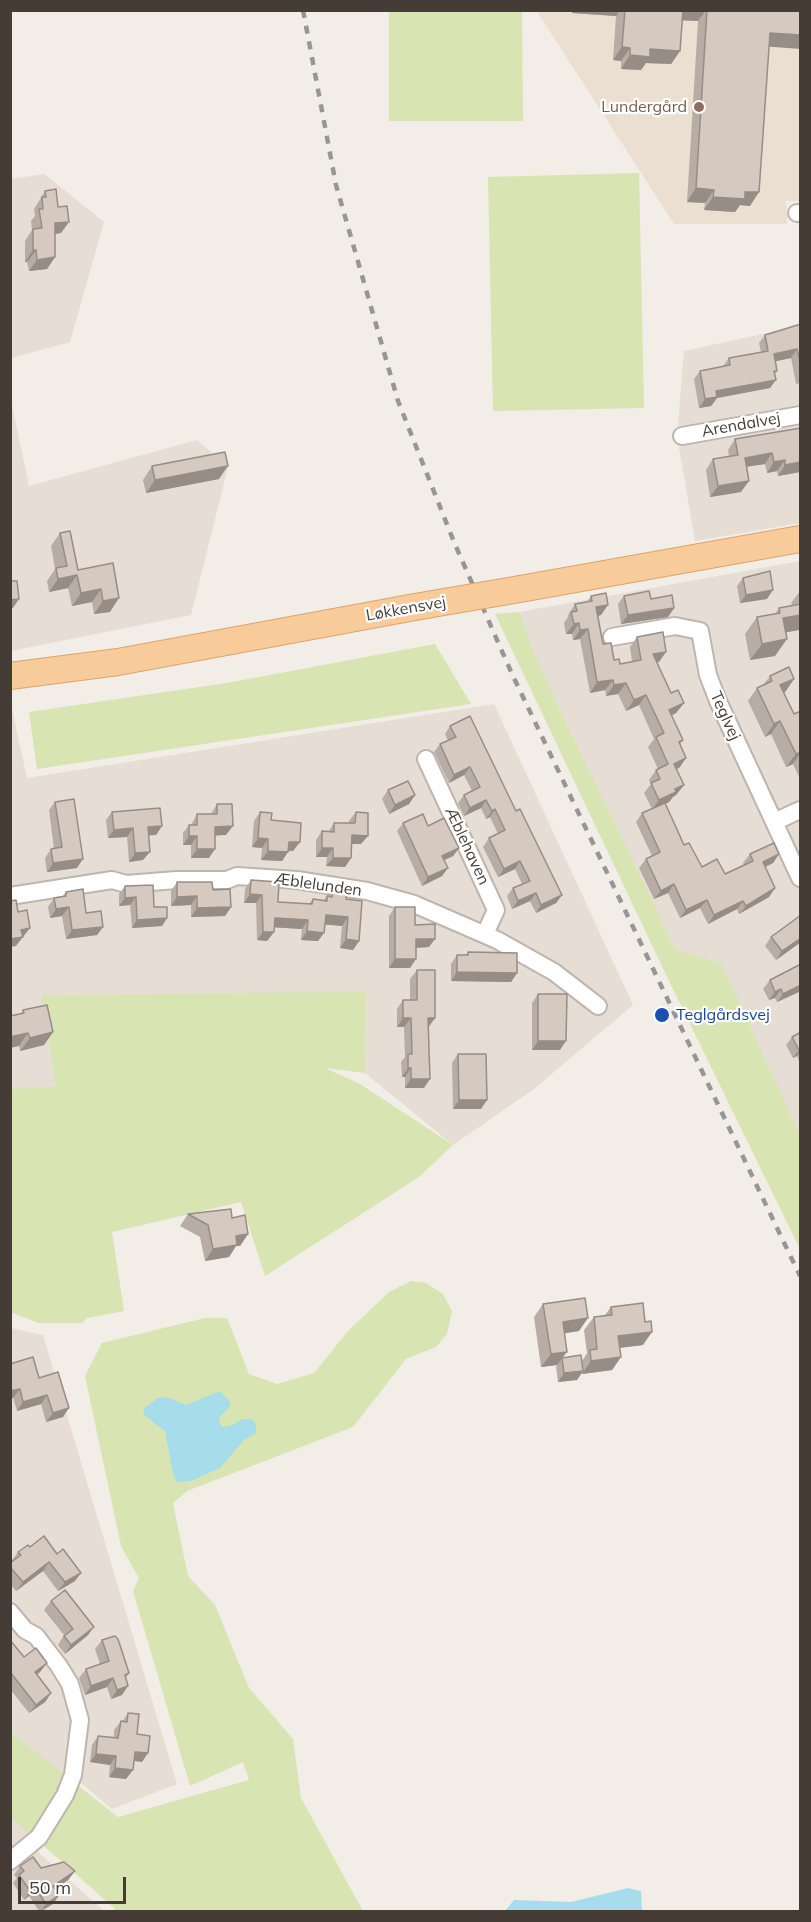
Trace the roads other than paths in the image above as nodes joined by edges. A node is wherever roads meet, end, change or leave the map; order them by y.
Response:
1 (801, 415) edge
2 (682, 436) dead end
3 (801, 539) edge
4 (612, 637) dead end
5 (10, 676) edge
6 (426, 759) dead end
7 (801, 810) edge
8 (774, 822) junction
9 (801, 878) edge
10 (10, 896) edge
11 (485, 934) junction
12 (598, 1006) dead end
13 (10, 1612) edge
14 (10, 1861) edge

1 - 2 street, Arendalvej
3 - 5 main road, Løkkensvej, bridge
4 - 8 street, Teglvej
6 - 11 street, Æblehaven
7 - 8 street
8 - 9 street, Teglvej
10 - 11 street, Æblelunden
11 - 12 street, Æblelunden
13 - 14 street

